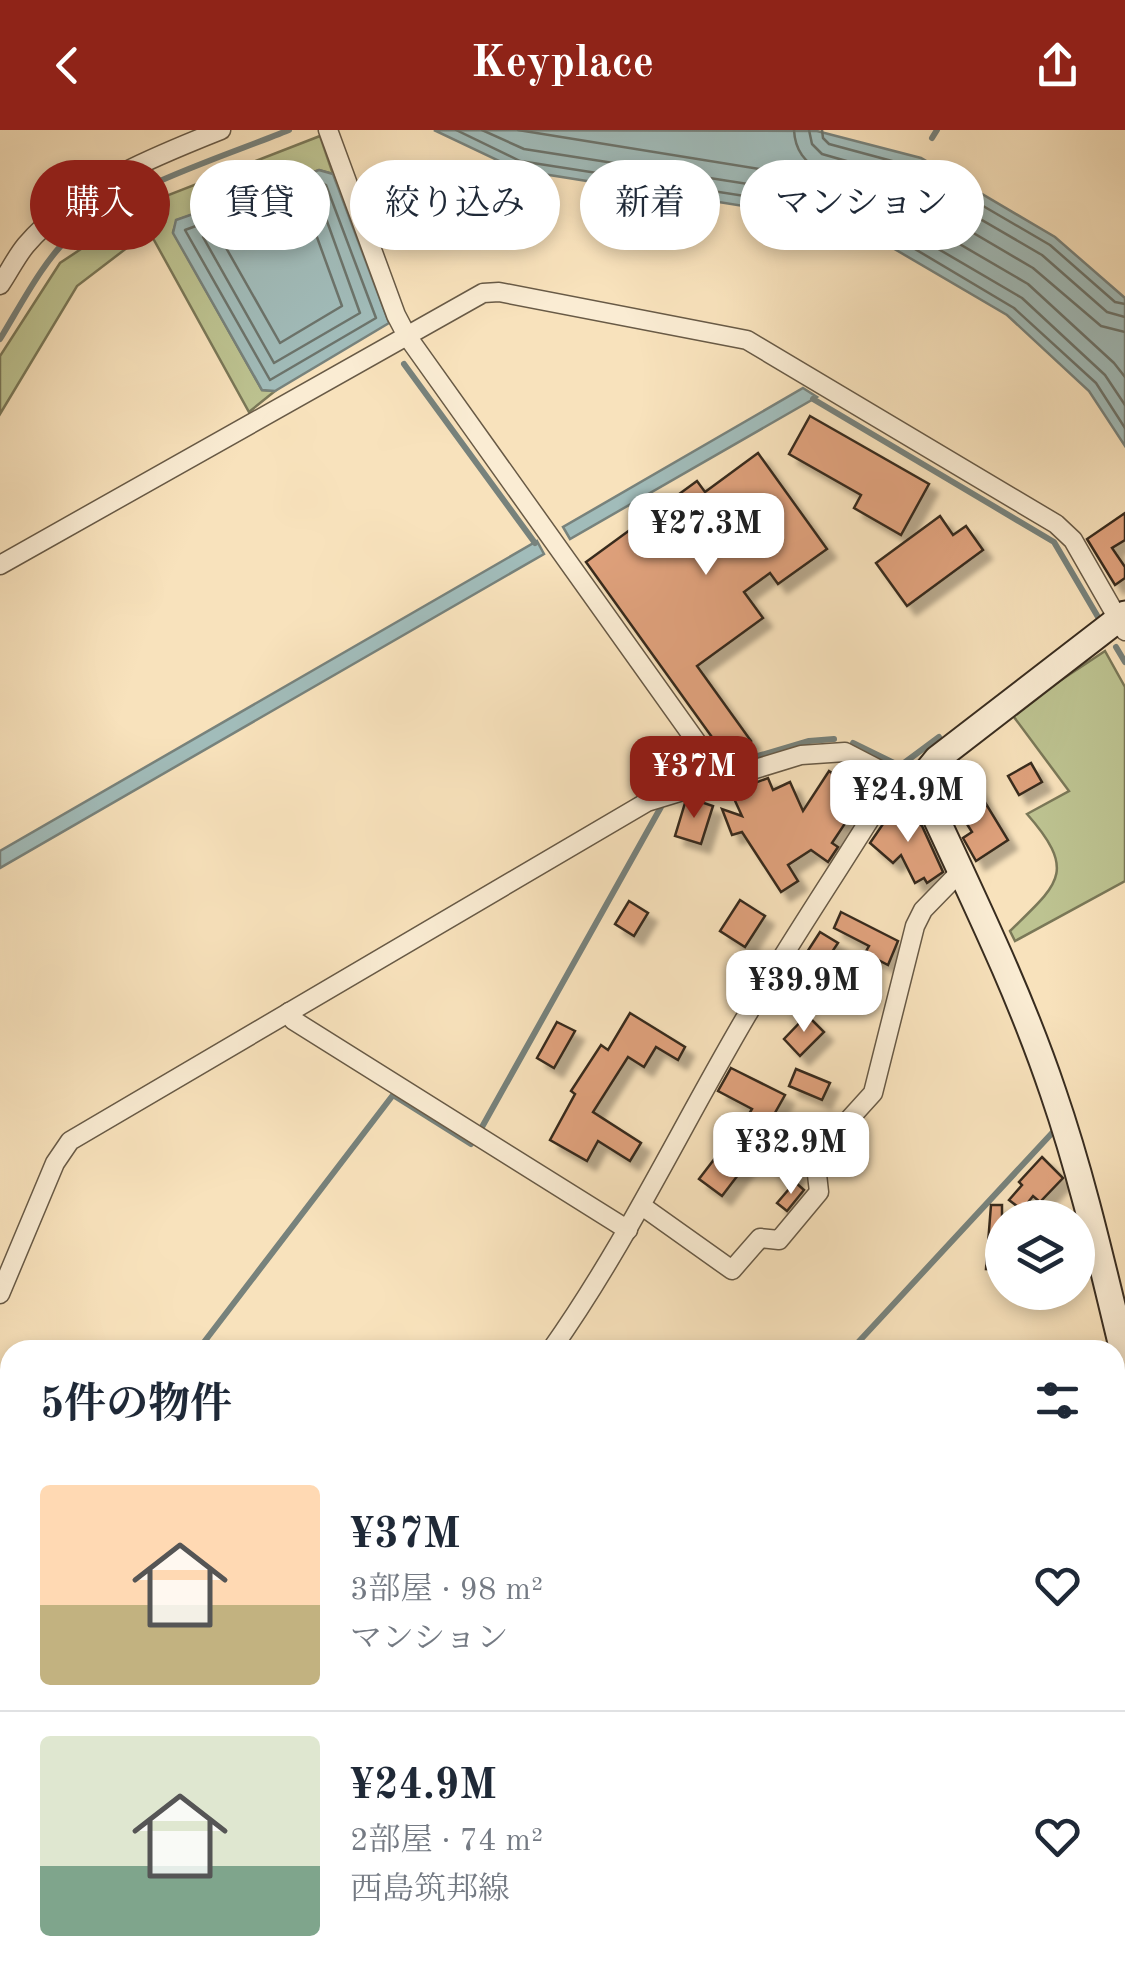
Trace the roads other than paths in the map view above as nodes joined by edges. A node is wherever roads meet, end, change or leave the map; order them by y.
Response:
1 (222, 130) edge
2 (330, 135) edge
3 (0, 285) edge
4 (408, 336) junction
5 (0, 565) edge
6 (1123, 621) edge
7 (723, 779) junction
8 (910, 781) junction
9 (960, 872) junction
10 (289, 1012) junction
11 (642, 1206) junction
12 (628, 1230) junction
13 (0, 1294) edge
14 (558, 1340) edge
15 (1120, 1340) edge

1 - 3 street
2 - 4 street
4 - 5 street
4 - 6 street
4 - 7 street
6 - 8 main road
7 - 8 street
7 - 10 street
8 - 9 main road
8 - 11 street
9 - 11 street
9 - 15 main road
10 - 12 street
10 - 13 street
11 - 12 street
12 - 14 street

